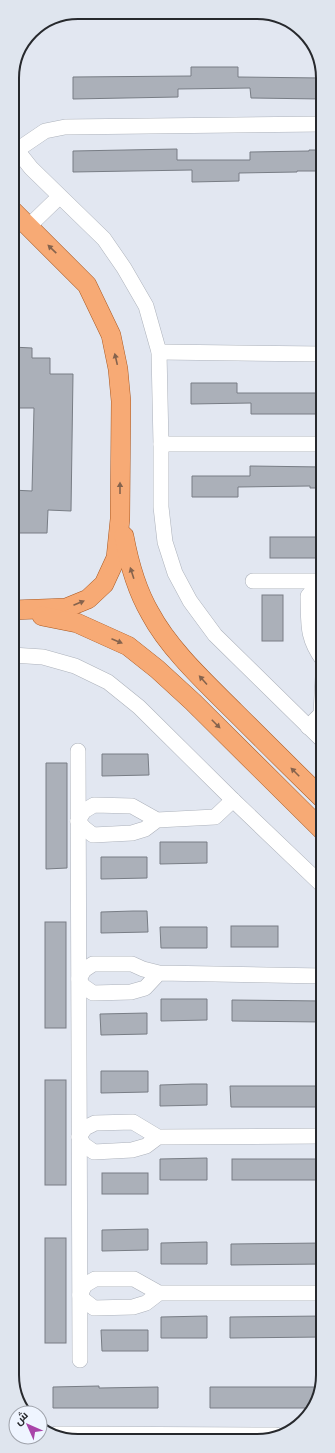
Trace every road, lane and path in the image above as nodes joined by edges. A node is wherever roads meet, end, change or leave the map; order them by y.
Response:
1 (316, 124) edge
2 (19, 145) edge
3 (19, 152) edge
4 (59, 197) junction
5 (19, 221) edge
6 (159, 352) junction
7 (316, 354) edge
8 (161, 444) junction
9 (316, 444) edge
10 (120, 519) junction
11 (253, 581) dead end
12 (316, 581) edge
13 (316, 587) edge
14 (19, 610) edge
15 (19, 611) edge
16 (316, 650) edge
17 (19, 655) edge
18 (316, 719) edge
19 (308, 727) junction
20 (252, 728) junction
21 (316, 734) edge
22 (236, 744) junction
23 (78, 752) dead end
24 (316, 792) edge
25 (233, 800) junction
26 (157, 820) junction
27 (78, 821) junction
28 (316, 824) edge
29 (316, 877) edge
30 (160, 973) junction
31 (316, 976) edge
32 (79, 979) junction
33 (316, 1136) edge
34 (158, 1137) junction
35 (79, 1138) junction
36 (159, 1293) junction
37 (316, 1293) edge
38 (80, 1295) junction
39 (80, 1360) dead end

1 - 2 street
3 - 4 street
4 - 5 street
4 - 6 street
10 -> 5 main road
6 - 7 street
6 - 8 street
8 - 9 street
8 - 19 street
14 -> 10 main road
20 -> 10 main road
11 - 12 street
13 - 16 street
15 -> 22 main road
17 - 25 street
18 - 19 street
19 - 21 street
20 - 22 main road
24 -> 20 main road
22 - 28 main road
23 - 27 street
25 - 26 street
25 - 29 street
26 - 27 street
26 - 27 street
27 - 32 street
30 - 31 street
30 - 32 street
30 - 32 street
32 - 35 street
33 - 34 street
34 - 35 street
34 - 35 street
35 - 38 street
36 - 37 street
36 - 38 street
36 - 38 street
38 - 39 street

